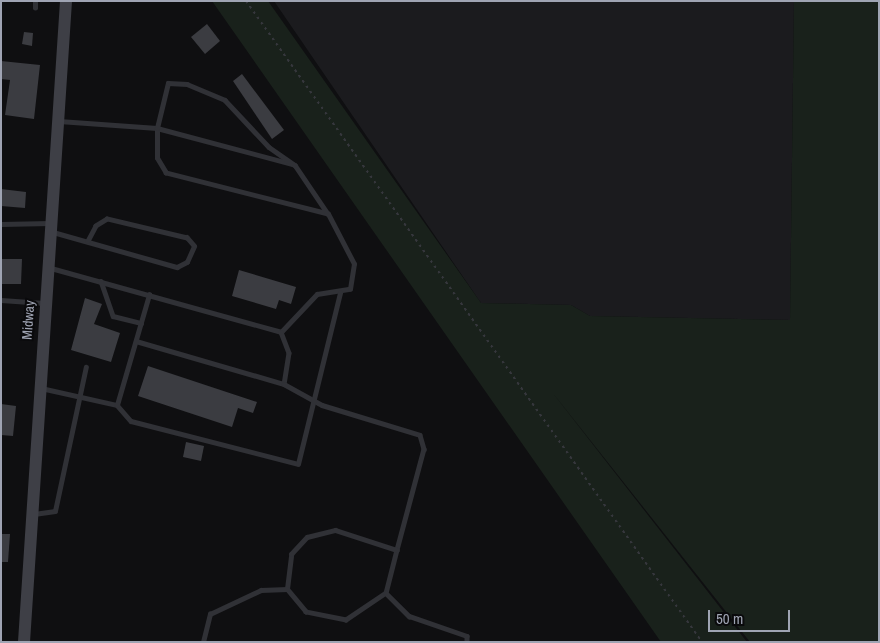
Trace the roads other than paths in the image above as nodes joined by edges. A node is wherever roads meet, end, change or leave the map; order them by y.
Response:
1 (35, 1) edge
2 (66, 1) edge
3 (35, 8) dead end
4 (57, 121) junction
5 (157, 128) junction
6 (295, 165) junction
7 (328, 214) junction
8 (1, 224) edge
9 (50, 227) junction
10 (88, 241) junction
11 (47, 267) junction
12 (101, 281) junction
13 (340, 293) junction
14 (149, 295) junction
15 (1, 300) edge
16 (44, 303) junction
17 (141, 323) junction
18 (281, 332) junction
19 (136, 341) junction
20 (86, 367) dead end
21 (284, 384) junction
22 (38, 387) junction
23 (78, 397) junction
24 (314, 400) junction
25 (117, 405) junction
26 (30, 514) junction
27 (397, 550) junction
28 (287, 589) junction
29 (386, 593) junction
30 (24, 642) edge
31 (203, 642) edge
32 (467, 642) edge

1 - 3 lane
2 - 4 main road, Midway
4 - 5 lane
4 - 9 main road, Midway
5 - 6 lane
5 - 6 lane
5 - 7 lane
6 - 7 lane
7 - 13 lane
8 - 9 lane
9 - 10 lane
9 - 11 main road, Midway
10 - 10 lane
11 - 12 lane
11 - 16 main road, Midway
12 - 14 lane
12 - 17 lane
13 - 18 lane
13 - 24 lane
14 - 17 lane
14 - 18 lane
15 - 16 lane
16 - 22 main road, Midway
17 - 19 lane
18 - 21 lane
19 - 21 lane
19 - 25 lane
20 - 23 lane
21 - 24 lane
22 - 23 lane
22 - 26 main road, Midway
23 - 25 lane
23 - 26 lane
24 - 25 lane
24 - 27 lane
26 - 30 main road, Midway
27 - 28 lane
27 - 29 lane
28 - 29 lane
28 - 31 lane
29 - 32 lane

